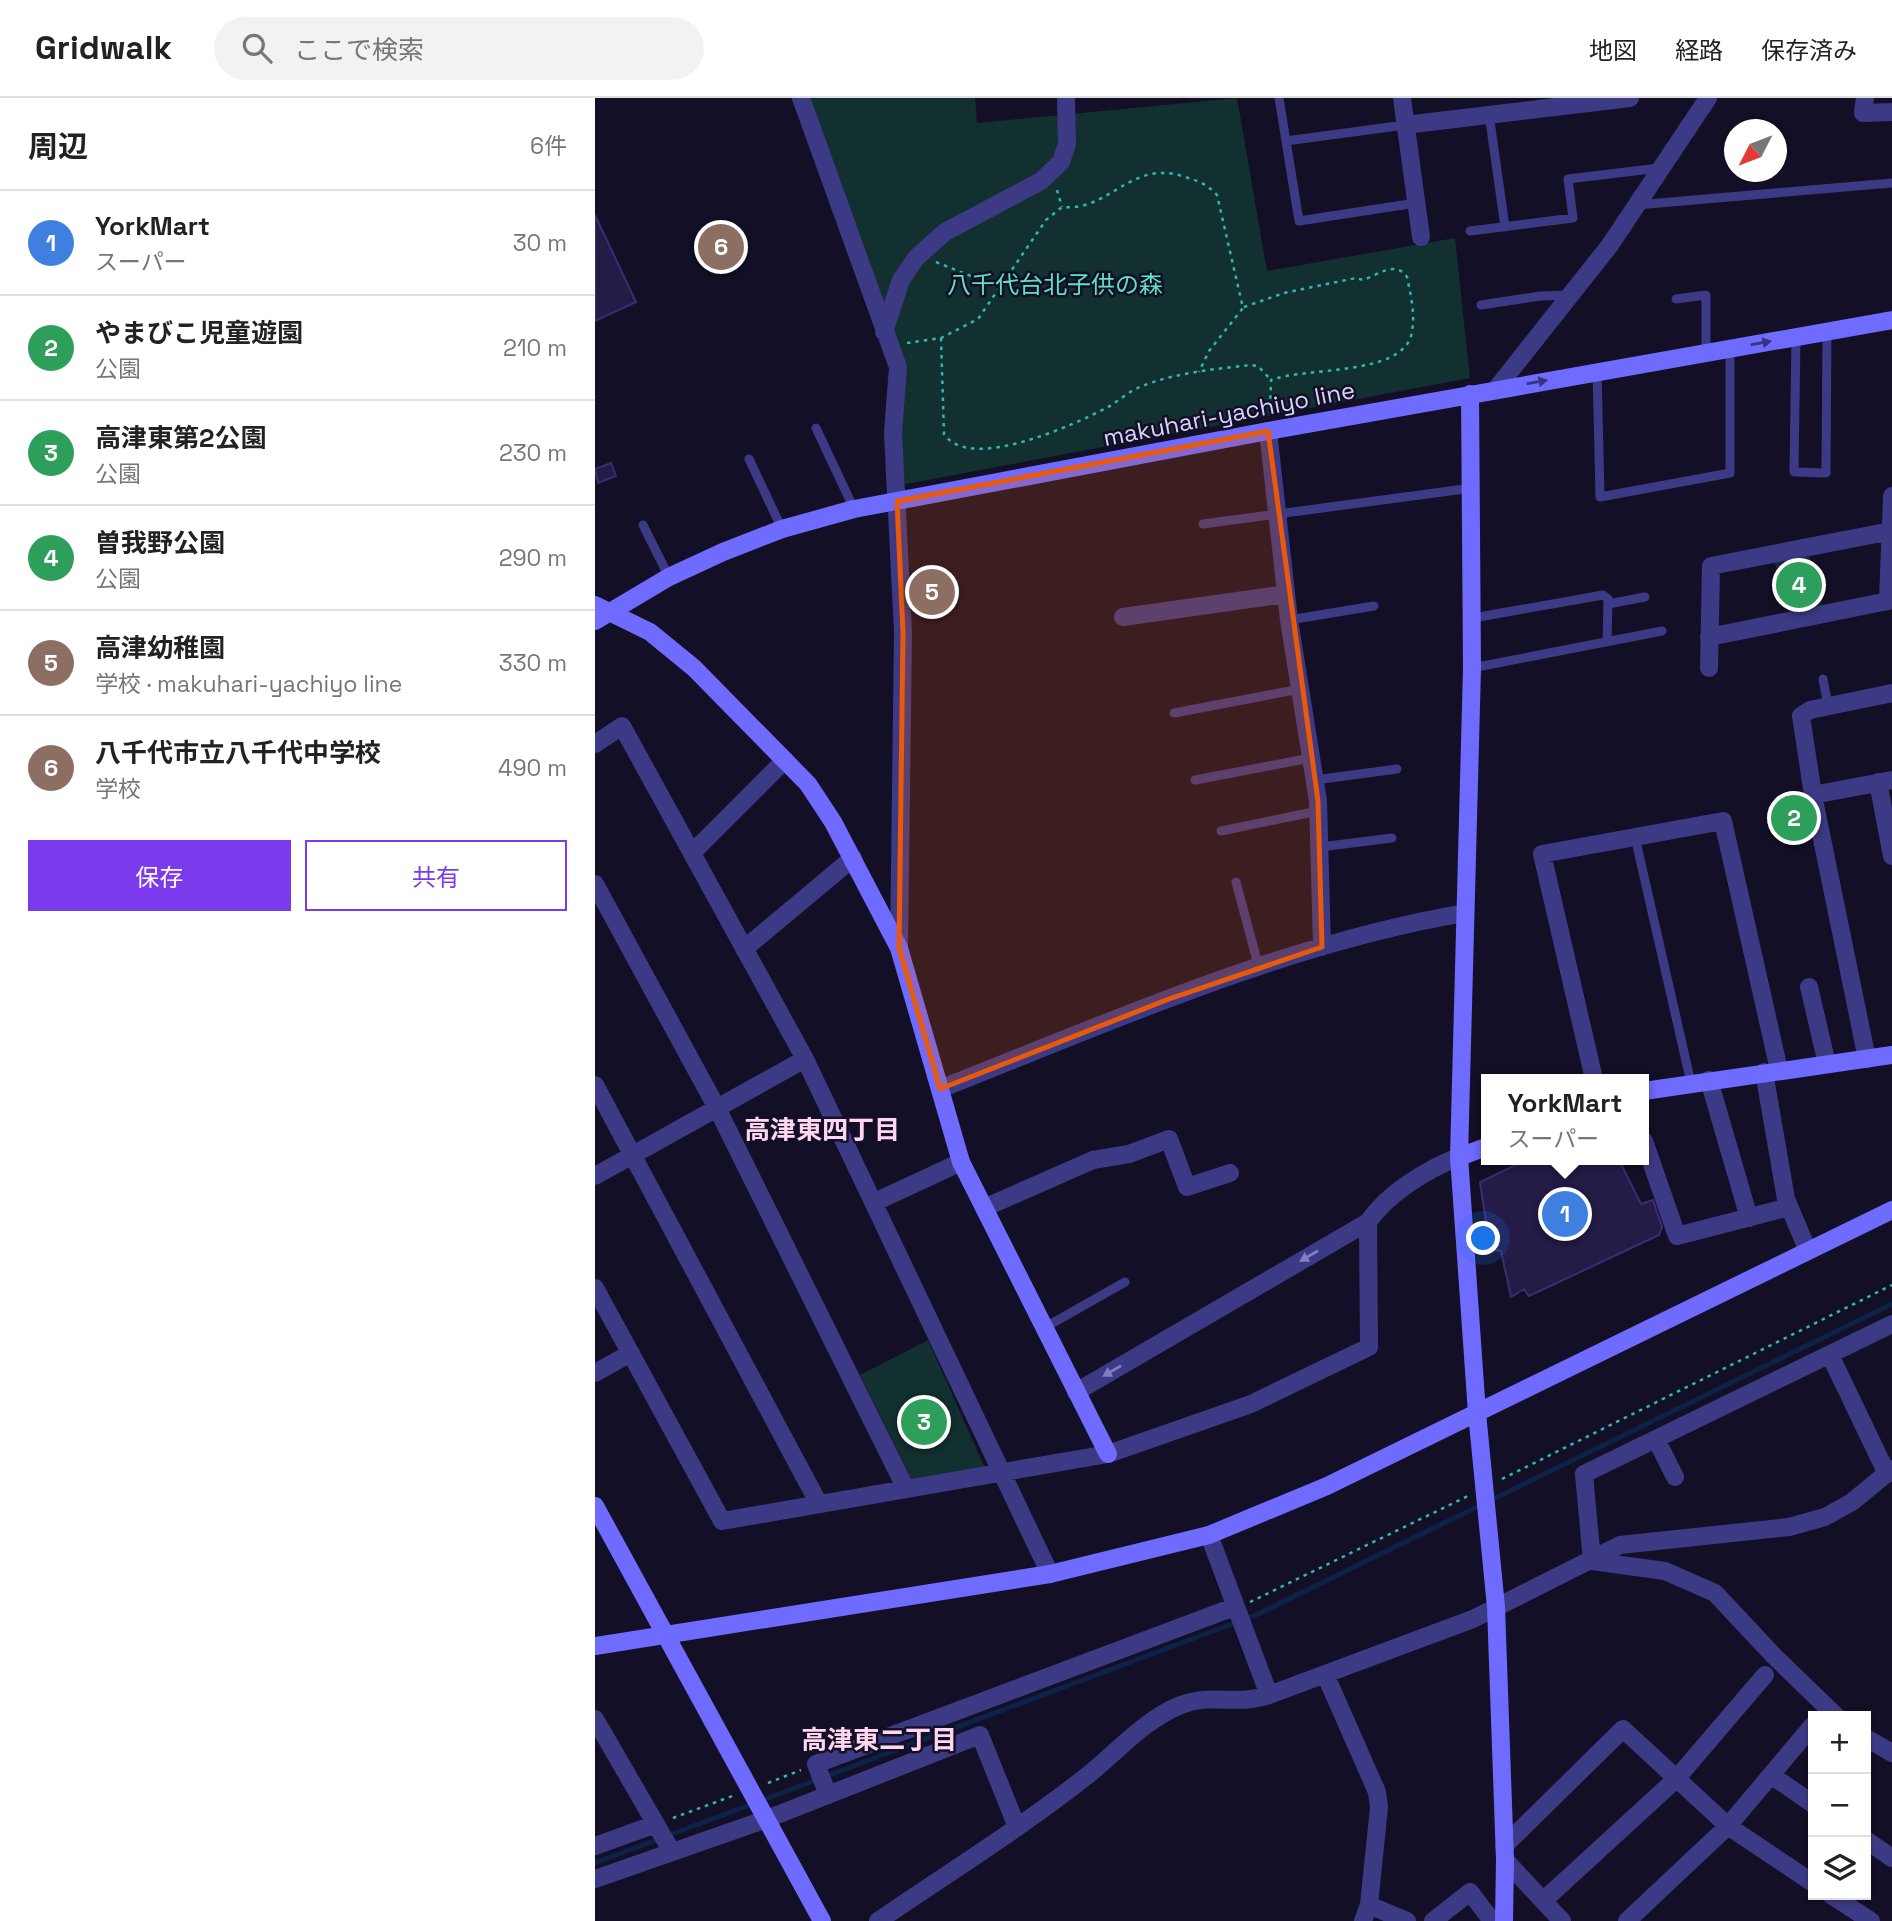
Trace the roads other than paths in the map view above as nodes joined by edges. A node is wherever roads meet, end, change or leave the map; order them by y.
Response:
1 (801, 98) edge
2 (1066, 98) edge
3 (1279, 98) edge
4 (1402, 98) edge
5 (1630, 98) edge
6 (1708, 98) edge
7 (1864, 98) edge
8 (1892, 112) edge
9 (1489, 114) junction
10 (1405, 125) junction
11 (1286, 141) junction
12 (1659, 168) junction
13 (1892, 183) edge
14 (1416, 203) junction
15 (1635, 205) junction
16 (1506, 227) junction
17 (1470, 231) dead end
18 (1421, 237) dead end
19 (1569, 295) junction
20 (1676, 299) dead end
21 (1481, 305) dead end
22 (1892, 322) edge
23 (1827, 331) junction
24 (1797, 337) junction
25 (887, 339) junction
26 (1730, 348) junction
27 (1706, 352) junction
28 (1597, 371) junction
29 (1496, 389) junction
30 (1470, 394) junction
31 (1269, 425) junction
32 (816, 428) dead end
33 (749, 459) dead end
34 (1472, 487) junction
35 (1892, 496) edge
36 (897, 500) junction
37 (854, 509) junction
38 (1278, 514) junction
39 (1203, 524) dead end
40 (643, 525) dead end
41 (782, 529) junction
42 (1891, 531) edge
43 (669, 577) junction
44 (1286, 594) junction
45 (1645, 597) dead end
46 (1608, 604) junction
47 (1374, 606) dead end
48 (600, 612) edge
49 (1123, 617) dead end
50 (1473, 618) junction
51 (1289, 620) junction
52 (1662, 631) dead end
53 (1709, 637) junction
54 (1607, 642) junction
55 (1709, 667) dead end
56 (1472, 668) junction
57 (1823, 678) dead end
58 (1300, 689) junction
59 (1892, 693) edge
60 (1828, 706) junction
61 (1174, 713) dead end
62 (595, 744) edge
63 (1311, 758) junction
64 (785, 760) junction
65 (1397, 769) dead end
66 (1195, 780) dead end
67 (1315, 780) junction
68 (1885, 781) edge
69 (1813, 795) junction
70 (1318, 810) junction
71 (1221, 831) dead end
72 (1635, 837) junction
73 (1391, 838) dead end
74 (1320, 847) junction
75 (692, 853) junction
76 (1892, 856) edge
77 (853, 858) junction
78 (1236, 882) dead end
79 (595, 884) edge
80 (1465, 913) junction
81 (1322, 947) junction
82 (899, 948) junction
83 (744, 949) junction
84 (1259, 968) junction
85 (1809, 987) dead end
86 (1892, 1055) edge
87 (805, 1059) junction
88 (1867, 1059) junction
89 (1827, 1064) junction
90 (1771, 1071) junction
91 (1593, 1074) edge
92 (1700, 1082) junction
93 (595, 1085) edge
94 (940, 1089) junction
95 (1649, 1090) edge
96 (717, 1108) junction
97 (1481, 1149) edge
98 (634, 1155) junction
99 (1649, 1156) edge
100 (1459, 1157) junction
101 (961, 1162) junction
102 (1230, 1173) dead end
103 (595, 1176) edge
104 (876, 1202) junction
105 (1789, 1207) junction
106 (984, 1208) junction
107 (1892, 1210) edge
108 (1749, 1218) junction
109 (1368, 1222) junction
110 (1808, 1251) junction
111 (1125, 1282) dead end
112 (595, 1288) edge
113 (1892, 1324) edge
114 (1044, 1328) junction
115 (631, 1353) junction
116 (1830, 1355) junction
117 (595, 1373) edge
118 (1076, 1392) junction
119 (1477, 1413) junction
120 (1656, 1439) junction
121 (1108, 1454) junction
122 (1889, 1472) edge
123 (1002, 1474) junction
124 (1675, 1477) dead end
125 (906, 1489) junction
126 (819, 1504) junction
127 (595, 1506) edge
128 (1209, 1535) junction
129 (1592, 1561) junction
130 (1050, 1574) junction
131 (1496, 1607) junction
132 (1235, 1609) junction
133 (665, 1635) junction
134 (595, 1646) edge
135 (1325, 1674) junction
136 (1765, 1675) dead end
137 (1269, 1695) junction
138 (1825, 1711) edge
139 (595, 1719) edge
140 (1808, 1730) edge
141 (1871, 1741) edge
142 (1892, 1753) edge
143 (1770, 1775) junction
144 (1676, 1779) junction
145 (828, 1795) junction
146 (1808, 1801) edge
147 (765, 1816) junction
148 (658, 1826) junction
149 (1728, 1826) junction
150 (1017, 1827) junction
151 (1871, 1843) edge
152 (595, 1846) edge
153 (671, 1849) junction
154 (1504, 1853) junction
155 (1892, 1858) edge
156 (595, 1879) edge
157 (1808, 1880) edge
158 (1839, 1900) edge
159 (1543, 1901) junction
160 (1366, 1913) edge
161 (823, 1921) edge
162 (878, 1921) edge
163 (1407, 1921) edge
164 (1433, 1921) edge
165 (1492, 1921) edge
166 (1504, 1921) edge
167 (1562, 1921) edge
168 (1627, 1921) edge
169 (1871, 1921) edge

1 - 25 street
2 - 25 street
3 - 11 lane
4 - 10 street
5 - 9 street
6 - 12 street
7 - 8 street
9 - 10 street
9 - 16 lane
10 - 11 lane
10 - 14 street
11 - 14 lane
12 - 15 street
12 - 16 lane
13 - 15 lane
14 - 18 street
15 - 19 street
16 - 17 lane
19 - 21 lane
19 - 29 street
20 - 27 lane
22 - 23 street, makuhari-yachiyo line
23 - 24 street, makuhari-yachiyo line
23 - 24 lane
26 -> 24 street, makuhari-yachiyo line
25 - 36 street
26 - 27 street, makuhari-yachiyo line
26 - 28 lane
27 - 28 street, makuhari-yachiyo line
29 -> 28 street, makuhari-yachiyo line
29 - 30 street, makuhari-yachiyo line
30 - 31 street, makuhari-yachiyo line
30 - 34 street
31 - 36 street, makuhari-yachiyo line
31 - 38 street
32 - 37 lane
33 - 41 lane
34 - 38 lane
34 - 50 street
35 - 42 street
36 - 37 street, makuhari-yachiyo line
36 - 82 street
37 - 41 street, makuhari-yachiyo line
38 - 39 lane
38 - 44 street
40 - 43 lane
41 - 43 street, makuhari-yachiyo line
42 - 53 street
42 - 53 street
43 - 48 street, makuhari-yachiyo line
44 - 49 street
44 - 51 street
45 - 46 lane
46 - 50 lane
46 - 54 lane
47 - 51 lane
48 - 64 street
50 - 56 street
51 - 58 street
52 - 54 lane
53 - 55 street
54 - 56 lane
56 - 80 street
57 - 60 lane
58 - 61 lane
58 - 63 street
59 - 60 street
60 - 69 street
62 - 75 street
63 - 66 lane
63 - 67 street
64 - 75 street
64 - 77 street
65 - 67 lane
67 - 70 street
68 - 69 street
68 - 76 street
69 - 88 street
70 - 71 lane
70 - 74 street
72 - 90 street
72 - 91 street
72 - 92 lane
73 - 74 lane
74 - 81 street
75 - 83 street
77 - 82 street
77 - 83 street
78 - 84 lane
79 - 96 street
80 - 81 street
80 - 100 street
81 - 84 street
82 - 94 street
83 - 87 street
84 - 94 street
85 - 89 street
86 - 88 street
87 - 96 street
87 - 104 street
88 - 89 street
89 - 90 street
90 - 92 street
90 - 105 street
92 - 95 street
92 - 108 street
93 - 98 street
94 - 101 street
96 - 98 street
96 - 125 street
97 - 100 street
98 - 103 street
98 - 126 street
99 - 108 street
100 - 109 street
100 - 119 street
101 - 104 street
101 - 106 street
102 - 106 street
104 - 123 street
105 - 108 street
105 - 110 street
106 - 114 street
107 - 110 street
109 -> 118 street
109 - 121 street
110 - 119 street
111 - 114 lane
112 - 115 street
113 - 116 street
114 - 118 street
115 - 117 street
115 - 126 street
116 - 120 street
116 - 122 street
118 - 121 street
119 - 128 street
119 - 131 street
120 - 124 street
120 - 129 street
121 - 123 street
122 - 129 street
123 - 125 street
123 - 130 street
125 - 126 street
127 - 133 street
128 - 130 street
128 - 132 street
129 - 131 street
129 - 138 street
130 - 133 street
131 - 135 street
131 - 154 street
132 - 137 street
132 - 145 street
133 - 134 street
133 - 147 street
135 - 137 street
135 - 160 street
136 - 144 street
137 - 150 street
139 - 148 street
140 - 143 street
141 - 142 street
143 - 146 street
143 - 149 street
144 - 149 street
144 - 154 street
144 - 159 street
145 - 147 street
145 - 150 street
147 - 153 street
147 - 161 street
148 - 152 street
148 - 153 street
149 - 157 street
149 - 168 street
150 - 162 street
151 - 155 street
153 - 156 street
154 - 159 street
154 - 166 street
158 - 169 street
159 - 167 street
160 - 163 street
164 - 165 street

